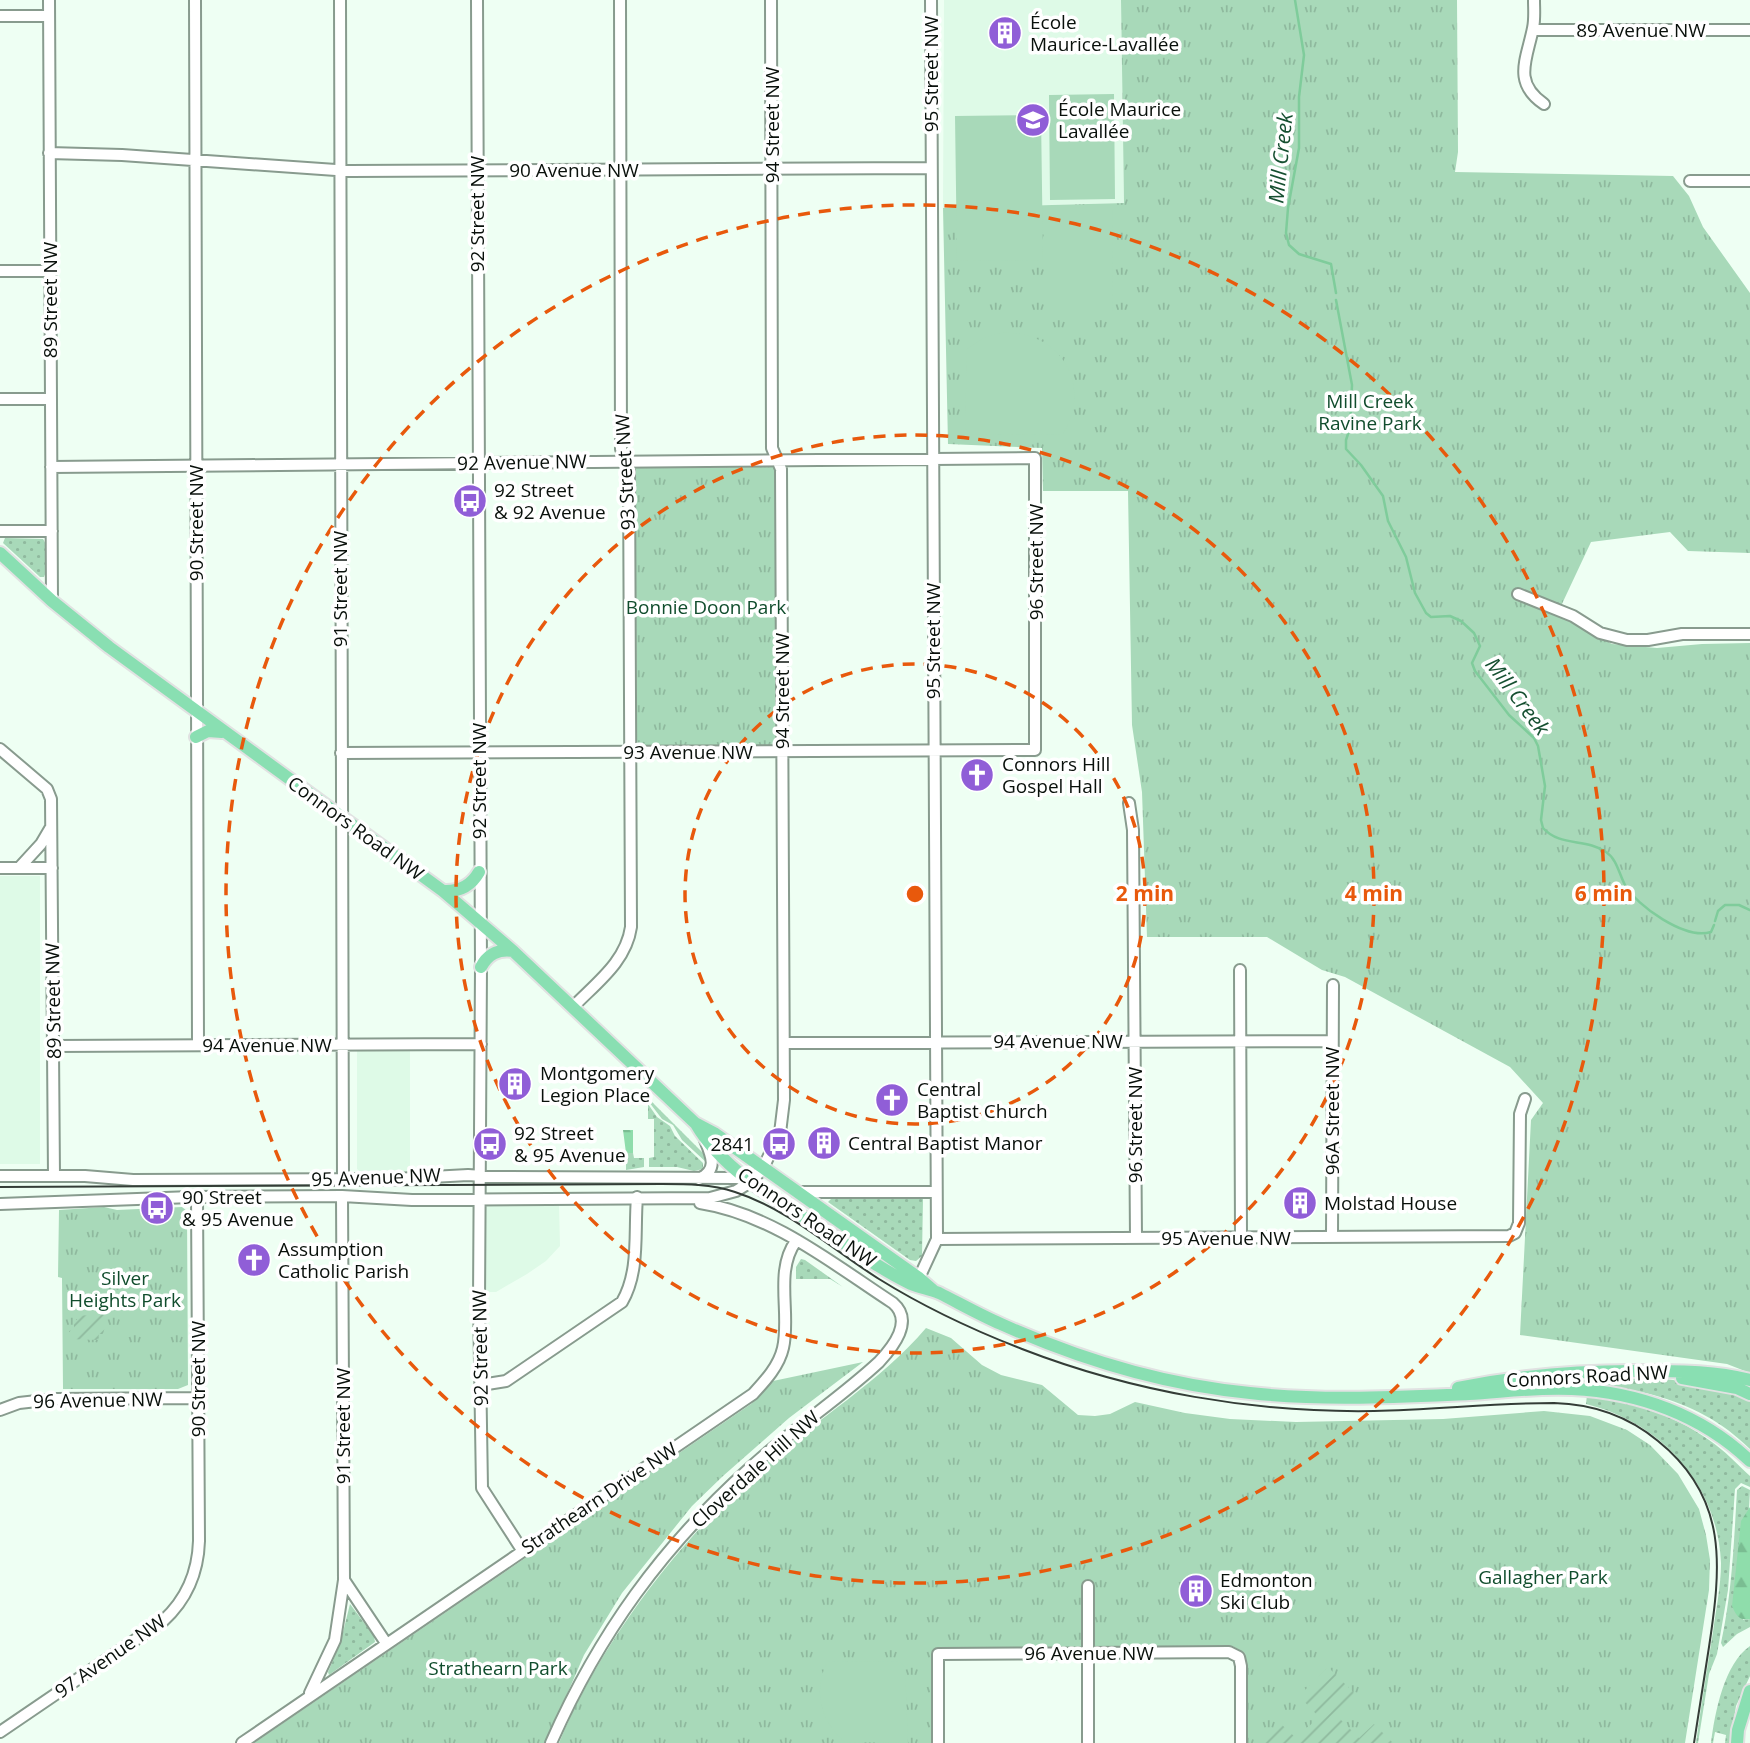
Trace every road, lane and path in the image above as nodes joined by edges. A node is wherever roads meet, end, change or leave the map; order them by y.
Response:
1 (49, 0) edge
2 (195, 0) edge
3 (340, 0) edge
4 (477, 0) edge
5 (620, 0) edge
6 (771, 0) edge
7 (930, 0) edge
8 (1534, 0) edge
9 (0, 16) edge
10 (48, 16) junction
11 (1533, 30) junction
12 (1750, 30) edge
13 (1544, 104) dead end
14 (49, 153) junction
15 (195, 160) junction
16 (772, 168) junction
17 (930, 168) junction
18 (340, 170) junction
19 (477, 170) junction
20 (620, 170) junction
21 (1690, 181) dead end
22 (1750, 181) edge
23 (0, 271) edge
24 (50, 271) junction
25 (0, 399) edge
26 (51, 399) junction
27 (1035, 458) joint
28 (933, 459) junction
29 (777, 460) junction
30 (626, 461) junction
31 (478, 463) junction
32 (340, 464) junction
33 (195, 466) junction
34 (51, 467) junction
35 (0, 531) edge
36 (52, 531) junction
37 (0, 553) edge
38 (1518, 594) dead end
39 (52, 601) junction
40 (1750, 634) edge
41 (196, 711) junction
42 (225, 732) junction
43 (196, 737) junction
44 (0, 749) edge
45 (1035, 750) joint
46 (782, 751) junction
47 (933, 751) junction
48 (630, 752) junction
49 (341, 753) junction
50 (479, 753) junction
51 (1129, 803) dead end
52 (341, 817) junction
53 (51, 827) junction
54 (0, 868) edge
55 (19, 868) junction
56 (52, 868) junction
57 (479, 872) junction
58 (443, 891) junction
59 (481, 922) junction
60 (513, 951) junction
61 (481, 967) junction
62 (1240, 970) dead end
63 (1333, 985) dead end
64 (573, 1007) junction
65 (1134, 1040) junction
66 (936, 1041) junction
67 (1240, 1041) junction
68 (1332, 1041) junction
69 (784, 1043) junction
70 (481, 1044) junction
71 (198, 1045) junction
72 (343, 1045) junction
73 (54, 1046) junction
74 (1525, 1099) dead end
75 (695, 1123) junction
76 (705, 1140) junction
77 (763, 1168) junction
78 (0, 1176) edge
79 (54, 1176) junction
80 (481, 1176) junction
81 (343, 1179) junction
82 (699, 1179) junction
83 (752, 1181) junction
84 (796, 1192) junction
85 (936, 1192) junction
86 (342, 1196) junction
87 (197, 1197) junction
88 (636, 1198) junction
89 (671, 1198) junction
90 (481, 1200) junction
91 (0, 1204) edge
92 (1241, 1237) junction
93 (1332, 1237) junction
94 (1136, 1238) junction
95 (937, 1239) junction
96 (796, 1241) junction
97 (919, 1278) junction
98 (934, 1291) junction
99 (901, 1313) joint
100 (1619, 1371) junction
101 (1750, 1380) edge
102 (481, 1385) junction
103 (1750, 1394) edge
104 (1424, 1395) junction
105 (198, 1398) junction
106 (0, 1410) edge
107 (1750, 1461) edge
108 (522, 1550) junction
109 (197, 1561) joint
110 (344, 1580) junction
111 (1088, 1586) dead end
112 (386, 1643) junction
113 (1088, 1653) junction
114 (1750, 1691) edge
115 (309, 1695) junction
116 (0, 1732) edge
117 (242, 1743) edge
118 (551, 1743) edge
119 (938, 1743) edge
120 (1088, 1743) edge
121 (1241, 1743) edge
122 (1737, 1743) edge

1 - 10 street, 89 Street NW
2 - 15 street, 90 Street NW
3 - 18 street, 91 Street NW
4 - 19 street, 92 Street NW
5 - 20 street, 93 Street NW
6 - 16 street, 94 Street NW
7 - 17 street, 95 Street NW
8 - 11 street
9 - 10 street
10 - 14 street, 89 Street NW
11 - 12 street, 89 Avenue NW
11 - 13 street
14 - 15 street, 90 Avenue NW
14 - 24 street, 89 Street NW
15 - 18 street, 90 Avenue NW
15 - 33 street, 90 Street NW
16 - 17 street, 90 Avenue NW
16 - 20 street, 90 Avenue NW
16 - 29 street, 94 Street NW
17 - 28 street, 95 Street NW
18 - 19 street, 90 Avenue NW
18 - 32 street, 91 Street NW
19 - 20 street, 90 Avenue NW
19 - 31 street, 92 Street NW
20 - 30 street, 93 Street NW
21 - 22 street
23 - 24 street
24 - 26 street, 89 Street NW
25 - 26 street
26 - 34 street, 89 Street NW
27 - 28 street, 92 Avenue NW
27 - 45 street, 96 Street NW
28 - 29 street, 92 Avenue NW
28 - 47 street, 95 Street NW
29 - 30 street, 92 Avenue NW
29 - 46 street, 94 Street NW
30 - 31 street, 92 Avenue NW
30 - 48 street, 93 Street NW
31 - 32 street, 92 Avenue NW
31 - 50 street, 92 Street NW
32 - 33 street, 92 Avenue NW
32 - 49 street, 91 Street NW
33 - 34 street, 92 Avenue NW
33 - 41 street, 90 Street NW
34 - 36 street, 89 Street NW
35 - 36 street
36 - 39 street, 89 Street NW
37 - 39 main road, Connors Road NW
38 - 40 street
39 - 41 main road, Connors Road NW
41 - 42 main road, Connors Road NW
41 - 43 street, 90 Street NW
42 - 43 main road
42 - 52 main road, Connors Road NW
43 - 71 street, 90 Street NW
44 - 53 street, 89 Street NW
45 - 47 street, 93 Avenue NW
46 - 47 street, 93 Avenue NW
46 - 48 street, 93 Avenue NW
46 - 69 street, 94 Street NW
47 - 66 street, 95 Street NW
48 - 50 street, 93 Avenue NW
48 - 64 street, 93 Street NW
49 - 50 street, 93 Avenue NW
49 - 52 street, 91 Street NW
50 - 57 street, 92 Street NW
51 - 65 street, 96 Street NW
52 - 58 main road, Connors Road NW
52 - 72 street, 91 Street NW
53 - 55 street
53 - 56 street, 89 Street NW
54 - 55 street
55 - 56 street
56 - 73 street, 89 Street NW
57 - 58 main road
57 - 59 street, 92 Street NW
58 - 59 main road, Connors Road NW
59 - 60 main road, Connors Road NW
59 - 61 street, 92 Street NW
60 - 61 main road
60 - 64 main road, Connors Road NW
61 - 70 street, 92 Street NW
62 - 67 street
63 - 68 street, 96A Street NW
64 - 75 main road, Connors Road NW
65 - 66 street, 94 Avenue NW
65 - 67 street, 94 Avenue NW
65 - 94 street, 96 Street NW
66 - 69 street, 94 Avenue NW
66 - 85 street, 95 Street NW
67 - 68 street, 94 Avenue NW
67 - 92 street
68 - 93 street, 96A Street NW
69 - 77 street, 94 Street NW
70 - 72 street, 94 Avenue NW
70 - 80 street, 92 Street NW
71 - 72 street, 94 Avenue NW
71 - 73 street, 94 Avenue NW
72 - 81 street, 91 Street NW
73 - 79 street, 89 Street NW
74 - 93 street, 95 Avenue NW
75 - 76 main road, Connors Road NW
75 - 77 main road, Connors Road NW
76 - 82 street
76 - 83 main road, Connors Road NW
77 - 83 street, 95 Avenue NW
77 - 84 main road, Connors Road NW
78 - 79 street, 95 Avenue NW
79 - 81 street, 95 Avenue NW
80 - 81 street, 95 Avenue NW
80 - 82 street, 95 Avenue NW
80 - 90 street, 92 Street NW
82 - 83 street, 95 Avenue NW
83 - 89 street, 95 Avenue NW
83 - 98 main road, Connors Road NW
84 - 85 street
84 - 97 main road, Connors Road NW
85 - 95 street, 95 Street NW
86 - 87 street, 95 Avenue NW
86 - 90 street, 95 Avenue NW
86 - 110 street, 91 Street NW
87 - 91 street, 95 Avenue NW
87 - 105 street, 90 Street NW
88 - 89 street, 95 Avenue NW
88 - 90 street, 95 Avenue NW
88 - 102 street
89 - 96 street, 95 Avenue NW
90 - 102 street, 92 Street NW
92 - 93 street, 95 Avenue NW
92 - 94 street, 95 Avenue NW
94 - 95 street, 95 Avenue NW
95 - 97 street, 95 Street NW
96 - 99 street, 95 Avenue NW
96 - 108 street, Strathearn Drive NW
97 - 98 main road, Connors Road NW
98 - 104 main road, Connors Road NW
99 - 118 street, Cloverdale Hill NW
100 - 101 main road, Connors Road NW
100 - 103 main road
100 - 104 main road, Connors Road NW
102 - 108 street, 92 Street NW
104 - 107 main road, Connors Road NW
105 - 106 street, 96 Avenue NW
105 - 109 street, 90 Street NW
108 - 112 street, Strathearn Drive NW
109 - 116 street, 97 Avenue NW
110 - 112 street
110 - 115 street, Strathearn Drive NW
111 - 113 street
112 - 115 street, Strathearn Drive NW
113 - 119 street, 96 Avenue NW
113 - 120 street
113 - 121 street, 96 Avenue NW
114 - 122 main road
115 - 117 street, Strathearn Drive NW

